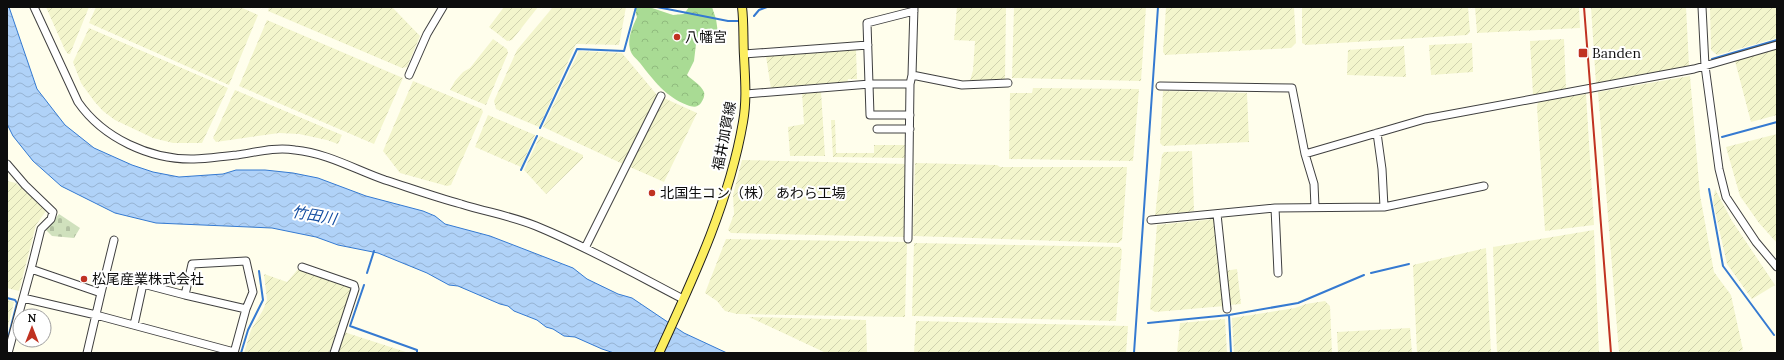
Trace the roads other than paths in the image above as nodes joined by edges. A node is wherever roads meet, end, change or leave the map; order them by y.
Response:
1 (34, 7) edge
2 (443, 7) edge
3 (742, 7) edge
4 (1702, 7) edge
5 (914, 9) edge
6 (868, 45) junction
7 (1777, 45) edge
8 (744, 54) junction
9 (1705, 66) junction
10 (409, 75) dead end
11 (912, 75) junction
12 (1008, 83) dead end
13 (870, 84) junction
14 (910, 84) junction
15 (1160, 86) dead end
16 (746, 94) junction
17 (661, 96) dead end
18 (910, 115) junction
19 (877, 129) dead end
20 (910, 130) junction
21 (1377, 133) junction
22 (1305, 154) junction
23 (7, 164) edge
24 (1484, 186) dead end
25 (1315, 207) junction
26 (1384, 207) junction
27 (1275, 208) junction
28 (1217, 214) junction
29 (1151, 220) dead end
30 (908, 239) dead end
31 (114, 240) dead end
32 (585, 248) junction
33 (302, 267) dead end
34 (1777, 267) edge
35 (31, 269) junction
36 (1278, 274) dead end
37 (101, 292) junction
38 (185, 295) junction
39 (23, 298) junction
40 (683, 299) junction
41 (246, 309) junction
42 (1227, 309) dead end
43 (96, 315) junction
44 (134, 325) junction
45 (8, 353) edge
46 (88, 353) edge
47 (234, 353) edge
48 (334, 353) edge
49 (659, 353) edge

1 - 32 street
2 - 10 street
3 - 8 main road, 福井加賀線
4 - 9 street
5 - 6 street
5 - 11 street
6 - 8 street
6 - 13 street
7 - 9 street
8 - 16 main road, 福井加賀線
9 - 21 street
9 - 34 street
11 - 12 street
11 - 14 street
13 - 14 street
13 - 16 street
13 - 18 street
14 - 18 street
15 - 22 street
16 - 40 main road, 福井加賀線
17 - 32 street
18 - 20 street
19 - 20 street
20 - 30 street
21 - 22 street
21 - 26 street
22 - 25 street
23 - 35 street
24 - 26 street
25 - 26 street
25 - 27 street
27 - 28 street
27 - 36 street
28 - 29 street
28 - 42 street
31 - 37 street
32 - 40 street
33 - 48 street
35 - 37 street
35 - 39 street
37 - 43 street
38 - 41 street
38 - 41 street
38 - 44 street
39 - 43 street
39 - 45 street
40 - 49 main road, 福井加賀線
41 - 47 street
43 - 44 street
43 - 46 street
44 - 47 street

